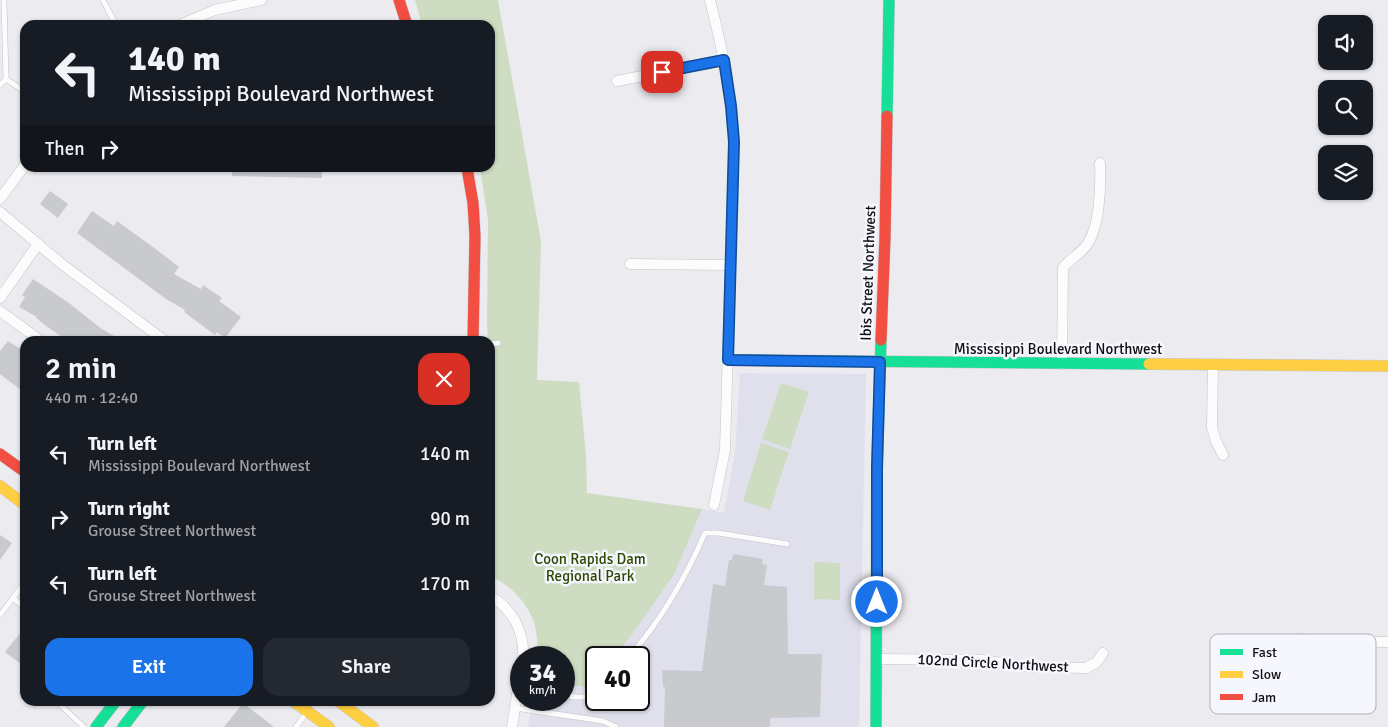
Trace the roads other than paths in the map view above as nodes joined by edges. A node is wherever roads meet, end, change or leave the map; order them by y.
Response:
1 (4, 0) edge
2 (103, 0) edge
3 (262, 0) edge
4 (400, 0) edge
5 (710, 0) edge
6 (888, 0) edge
7 (113, 20) edge
8 (191, 20) edge
9 (406, 20) edge
10 (724, 60) junction
11 (0, 75) edge
12 (6, 80) junction
13 (617, 81) dead end
14 (0, 85) edge
15 (20, 89) edge
16 (1100, 163) dead end
17 (20, 171) edge
18 (468, 172) edge
19 (0, 199) edge
20 (0, 212) edge
21 (38, 244) junction
22 (630, 264) dead end
23 (730, 265) junction
24 (0, 298) edge
25 (0, 311) edge
26 (34, 336) edge
27 (158, 336) edge
28 (473, 336) edge
29 (495, 343) edge
30 (498, 343) dead end
31 (728, 360) junction
32 (880, 362) junction
33 (1062, 364) junction
34 (1213, 364) junction
35 (1388, 366) edge
36 (0, 454) edge
37 (1223, 456) dead end
38 (20, 468) edge
39 (0, 486) edge
40 (20, 501) edge
41 (714, 505) dead end
42 (787, 544) dead end
43 (20, 589) edge
44 (13, 598) junction
45 (495, 599) edge
46 (20, 604) edge
47 (0, 615) edge
48 (522, 646) edge
49 (638, 646) edge
50 (1102, 653) dead end
51 (877, 658) junction
52 (61, 706) edge
53 (112, 706) edge
54 (139, 706) edge
55 (300, 706) edge
56 (345, 706) edge
57 (308, 711) junction
58 (515, 711) edge
59 (535, 711) edge
60 (84, 727) edge
61 (96, 727) edge
62 (123, 727) edge
63 (296, 727) edge
64 (329, 727) edge
65 (373, 727) edge
66 (512, 727) edge
67 (616, 727) edge
68 (876, 727) edge

1 - 12 lane
2 - 7 lane
3 - 8 street
4 - 9 street
5 - 10 street
6 - 32 street, Ibis Street Northwest
10 - 13 street
10 - 23 street
11 - 12 lane
12 - 14 lane
12 - 15 lane
16 - 33 street
17 - 19 street
18 - 28 street
20 - 21 street
21 - 24 street
21 - 27 street
22 - 23 street
23 - 31 street
25 - 26 street
29 - 30 lane
31 - 32 street, Mississippi Boulevard Northwest
31 - 41 street
32 - 33 street, Mississippi Boulevard Northwest
32 - 51 street, Ibis Street Northwest
33 - 34 street, Mississippi Boulevard Northwest
34 - 35 street, Mississippi Boulevard Northwest
34 - 37 street
36 - 38 street
39 - 40 street
42 - 49 lane
43 - 44 lane
44 - 46 lane
44 - 47 lane
45 - 48 street
50 - 51 street, 102nd Circle Northwest
51 - 68 street, Ibis Street Northwest
52 - 60 lane
53 - 61 street
54 - 62 street
55 - 57 street
56 - 65 street
57 - 63 lane
57 - 64 street
58 - 66 street
59 - 67 lane

